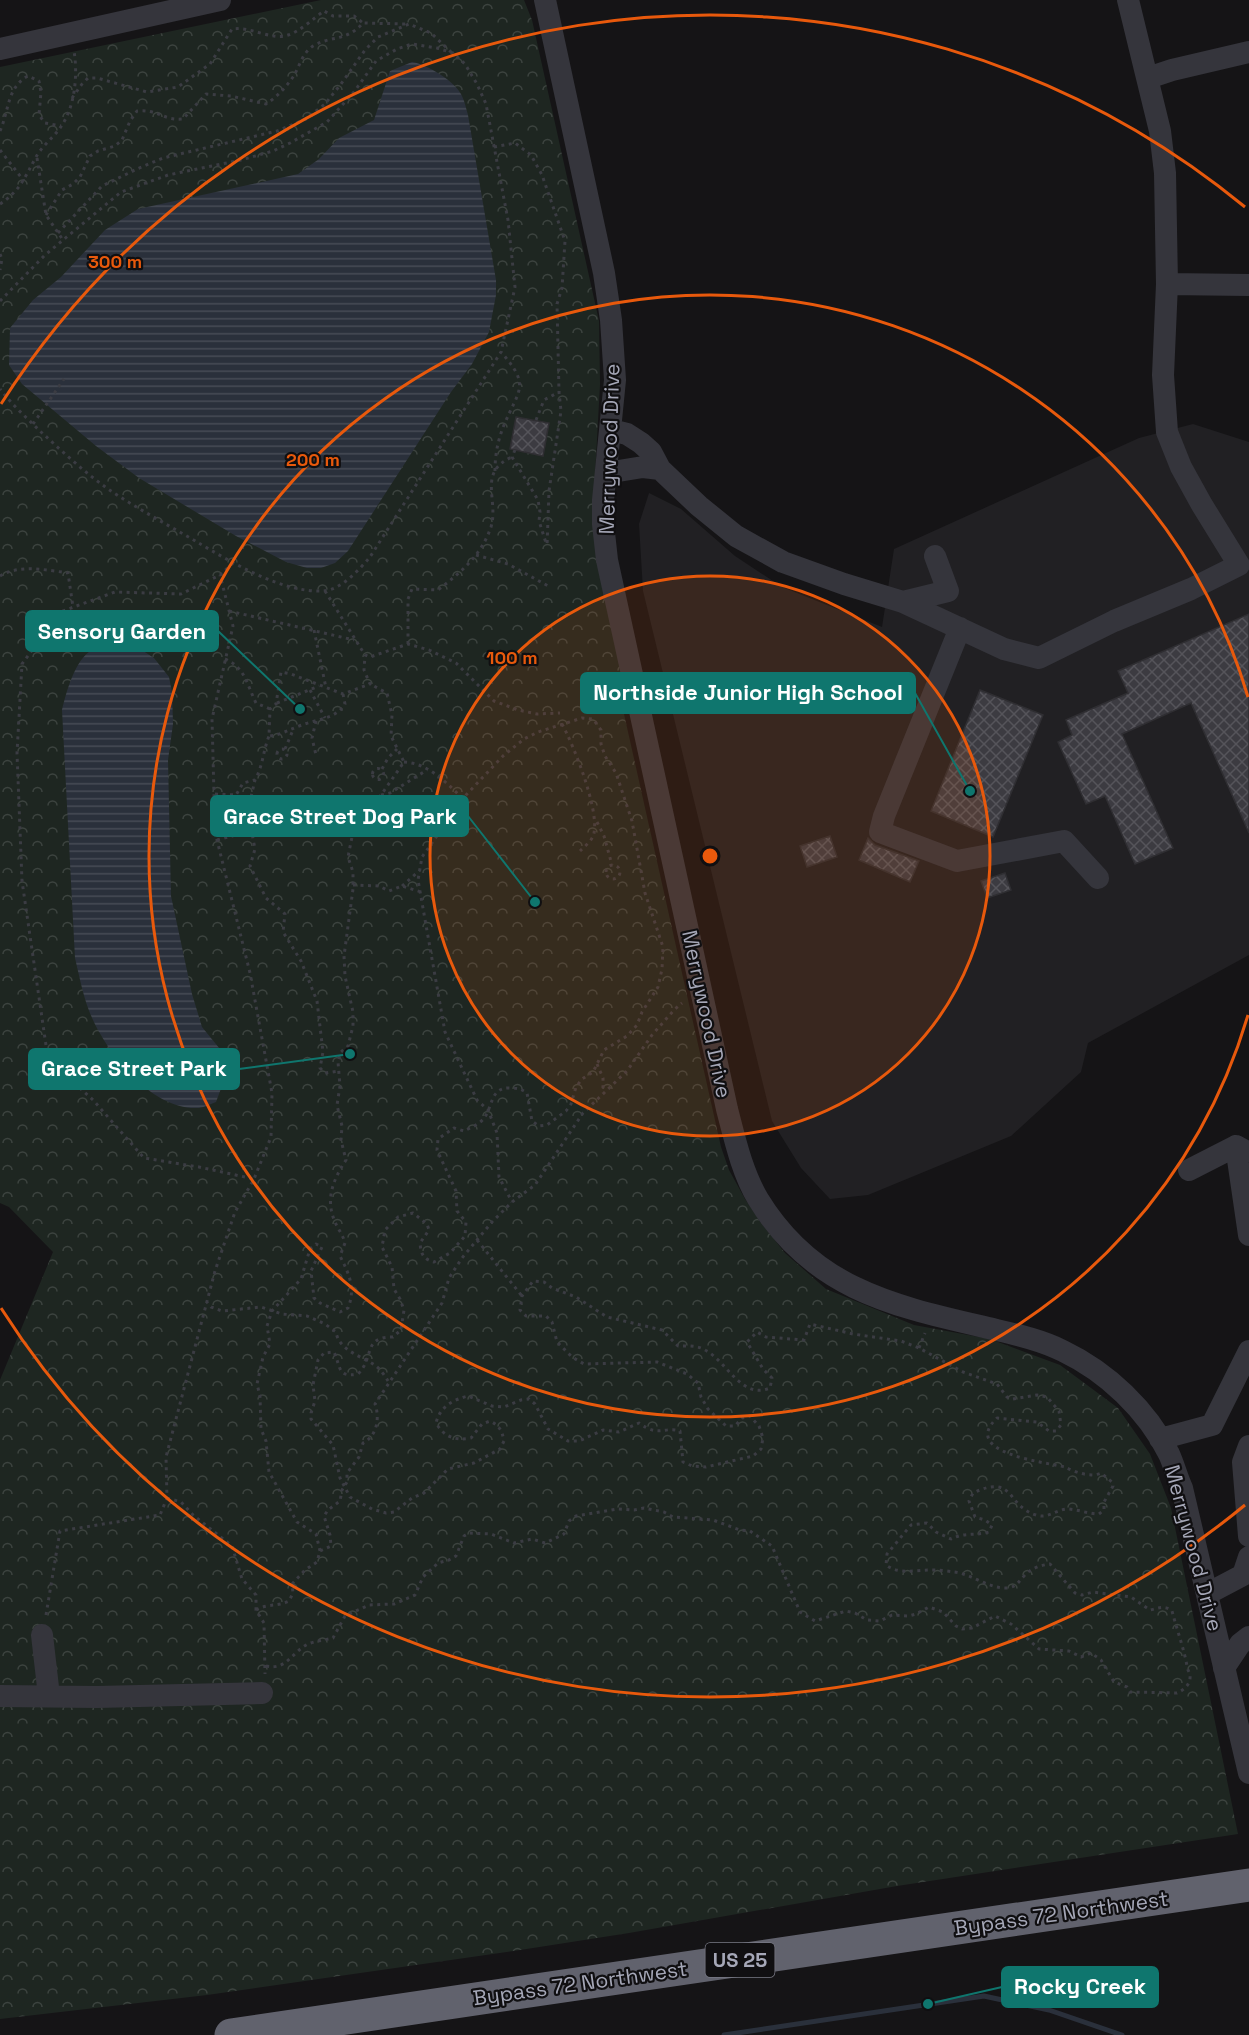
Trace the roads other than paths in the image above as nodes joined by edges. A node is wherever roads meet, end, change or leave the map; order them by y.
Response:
1 (220, 0) edge
2 (1128, 0) edge
3 (546, 4) edge
4 (0, 49) edge
5 (1249, 52) edge
6 (1148, 78) junction
7 (1167, 284) junction
8 (1249, 285) edge
9 (611, 430) junction
10 (660, 469) junction
11 (606, 473) junction
12 (935, 556) dead end
13 (903, 602) junction
14 (960, 628) junction
15 (1098, 878) dead end
16 (1242, 1150) edge
17 (1189, 1170) dead end
18 (1249, 1235) edge
19 (1249, 1350) edge
20 (1160, 1439) junction
21 (1249, 1446) edge
22 (1249, 1536) edge
23 (1249, 1557) edge
24 (1208, 1594) junction
25 (42, 1635) road end
26 (1249, 1637) edge
27 (1224, 1668) junction
28 (262, 1693) road end
29 (0, 1696) edge
30 (49, 1696) junction
31 (1249, 1773) edge
32 (1249, 1885) edge
33 (231, 2035) edge

1 - 4 street
2 - 6 street
3 - 9 street, Merrywood Drive
5 - 6 street
6 - 7 street
7 - 8 street
7 - 14 street
9 - 10 street
9 - 11 street, Merrywood Drive
10 - 11 street
10 - 13 street
11 - 20 street, Merrywood Drive
12 - 13 street
13 - 14 street
14 - 15 street
16 - 17 street
16 - 18 street
19 - 20 street
20 - 24 street, Merrywood Drive
21 - 22 street
23 - 24 street
24 - 27 street, Merrywood Drive
25 - 30 street
26 - 27 street
27 - 31 street, Merrywood Drive
28 - 30 street
29 - 30 street
32 - 33 highway, Bypass 72 Northwest / US 25

